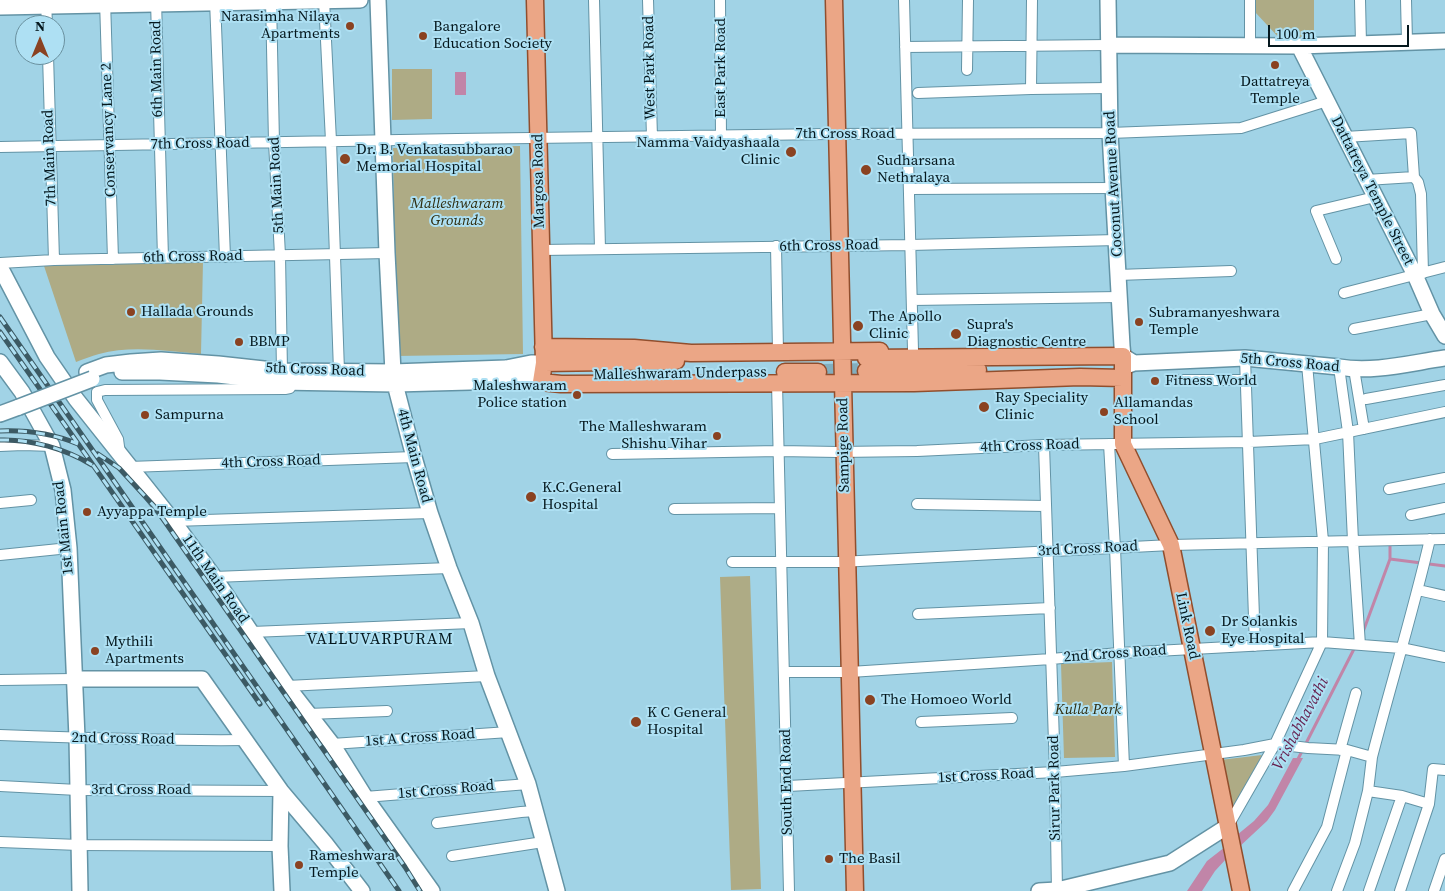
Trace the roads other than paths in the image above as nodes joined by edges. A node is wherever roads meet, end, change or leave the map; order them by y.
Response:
1 (324, 0) edge
2 (360, 0) edge
3 (378, 0) edge
4 (535, 0) edge
5 (594, 0) edge
6 (648, 0) edge
7 (720, 0) edge
8 (834, 0) edge
9 (904, 0) edge
10 (968, 0) edge
11 (1032, 0) edge
12 (1108, 0) edge
13 (1250, 0) edge
14 (1360, 0) edge
15 (1406, 0) edge
16 (215, 1) edge
17 (271, 1) edge
18 (156, 2) edge
19 (46, 3) edge
20 (105, 3) edge
21 (0, 7) edge
22 (1445, 40) edge
23 (1407, 41) junction
24 (1361, 43) junction
25 (1031, 45) junction
26 (1108, 45) junction
27 (1250, 45) junction
28 (967, 46) junction
29 (1299, 46) junction
30 (905, 47) junction
31 (48, 65) edge
32 (967, 70) dead end
33 (1109, 88) junction
34 (1031, 89) junction
35 (918, 93) dead end
36 (1327, 101) junction
37 (1110, 133) junction
38 (838, 134) junction
39 (907, 134) junction
40 (721, 136) junction
41 (652, 137) junction
42 (1345, 137) junction
43 (538, 138) junction
44 (597, 138) junction
45 (383, 140) junction
46 (331, 141) junction
47 (274, 142) junction
48 (221, 143) junction
49 (159, 144) junction
50 (109, 145) junction
51 (50, 146) junction
52 (0, 147) edge
53 (1414, 177) junction
54 (1366, 180) junction
55 (1114, 188) junction
56 (909, 189) junction
57 (1375, 197) junction
58 (1117, 240) junction
59 (910, 245) junction
60 (776, 246) junction
61 (840, 246) junction
62 (600, 249) junction
63 (541, 250) junction
64 (387, 253) junction
65 (335, 254) junction
66 (280, 255) junction
67 (226, 257) junction
68 (163, 258) junction
69 (113, 259) junction
70 (1336, 259) dead end
71 (54, 260) junction
72 (0, 263) edge
73 (0, 267) edge
74 (1445, 267) edge
75 (1231, 270) dead end
76 (1118, 274) junction
77 (1419, 274) junction
78 (1344, 293) dead end
79 (1120, 297) junction
80 (912, 300) junction
81 (1432, 314) junction
82 (1354, 329) dead end
83 (1445, 336) edge
84 (914, 350) junction
85 (842, 351) junction
86 (778, 352) junction
87 (1245, 358) junction
88 (1445, 358) edge
89 (0, 362) edge
90 (1125, 362) junction
91 (1307, 364) junction
92 (818, 365) tunnel mouth
93 (543, 367) junction
94 (1346, 368) junction
95 (282, 371) junction
96 (339, 371) junction
97 (89, 375) junction
98 (394, 378) junction
99 (1176, 380) dead end
100 (1246, 380) junction
101 (315, 382) junction
102 (777, 383) junction
103 (843, 384) junction
104 (1445, 385) edge
105 (1366, 399) dead end
106 (17, 403) junction
107 (0, 404) edge
108 (1445, 412) edge
109 (0, 414) edge
110 (1364, 429) junction
111 (1348, 432) junction
112 (1314, 439) junction
113 (1249, 442) junction
114 (1116, 444) junction
115 (1044, 445) junction
116 (0, 446) edge
117 (52, 446) junction
118 (778, 451) junction
119 (845, 452) junction
120 (612, 454) dead end
121 (414, 458) junction
122 (125, 462) junction
123 (1445, 478) edge
124 (1389, 489) dead end
125 (31, 500) dead end
126 (0, 503) edge
127 (917, 504) dead end
128 (1046, 506) junction
129 (780, 508) junction
130 (1445, 508) edge
131 (674, 509) dead end
132 (430, 513) junction
133 (1411, 515) dead end
134 (173, 521) junction
135 (1430, 539) junction
136 (1445, 539) edge
137 (1323, 541) junction
138 (1352, 541) junction
139 (1252, 543) junction
140 (1170, 545) junction
141 (68, 548) junction
142 (1115, 548) junction
143 (1048, 551) junction
144 (0, 555) edge
145 (732, 562) dead end
146 (847, 562) junction
147 (781, 563) junction
148 (449, 568) junction
149 (214, 578) junction
150 (1418, 590) junction
151 (1445, 596) edge
152 (1050, 608) junction
153 (918, 614) dead end
154 (471, 623) junction
155 (252, 632) junction
156 (1322, 642) junction
157 (1360, 645) junction
158 (1255, 646) junction
159 (1401, 648) junction
160 (1192, 649) junction
161 (1119, 653) junction
162 (1445, 657) edge
163 (1051, 659) junction
164 (785, 672) junction
165 (850, 672) junction
166 (487, 676) junction
167 (74, 679) junction
168 (0, 680) edge
169 (287, 686) junction
170 (1356, 692) dead end
171 (386, 711) dead end
172 (308, 714) junction
173 (1012, 718) dead end
174 (921, 722) dead end
175 (509, 732) junction
176 (0, 735) edge
177 (77, 738) junction
178 (246, 740) junction
179 (332, 744) junction
180 (1275, 744) junction
181 (1343, 750) junction
182 (1214, 753) junction
183 (1372, 757) junction
184 (1124, 766) junction
185 (1445, 770) edge
186 (1055, 772) junction
187 (852, 783) junction
188 (528, 784) junction
189 (0, 786) edge
190 (788, 786) junction
191 (78, 790) junction
192 (281, 791) junction
193 (1368, 791) junction
194 (1402, 796) junction
195 (364, 797) junction
196 (1429, 804) junction
197 (535, 811) junction
198 (437, 824) dead end
199 (1231, 839) junction
200 (0, 842) edge
201 (543, 842) junction
202 (79, 845) junction
203 (280, 846) junction
204 (452, 856) dead end
205 (1445, 859) edge
206 (80, 891) edge
207 (282, 891) edge
208 (362, 891) edge
209 (432, 891) edge
210 (557, 891) edge
211 (790, 891) edge
212 (854, 891) edge
213 (1039, 891) edge
214 (1057, 891) edge
215 (1241, 891) edge
216 (1293, 891) edge
217 (1338, 891) edge
218 (1369, 891) edge
219 (1400, 891) edge
220 (1434, 891) edge

1 - 2 street
1 - 17 street
1 - 46 street
3 - 45 street, 4th Main Road
4 - 43 main road, Margosa Road
5 - 44 street
6 - 41 street, West Park Road
7 - 40 street, East Park Road
8 - 38 main road, Sampige Road
9 - 30 street
10 - 28 street
11 - 25 street
12 - 26 street, Coconut Avenue Road
13 - 27 street
14 - 24 street
15 - 23 street
16 - 17 street
16 - 18 street
16 - 48 street
17 - 47 street, 5th Main Road
18 - 20 street
18 - 49 street, 6th Main Road
19 - 20 street
19 - 21 street
20 - 50 street, Conservancy Lane 2
22 - 23 street
23 - 24 street
24 - 29 street
25 - 26 street
25 - 28 street
25 - 34 street
26 - 27 street
26 - 33 street, Coconut Avenue Road
27 - 29 street
28 - 30 street
28 - 32 street
29 - 36 street, Dattatreya Temple Street
30 - 39 street
31 - 51 street, 7th Main Road
33 - 34 street
33 - 37 street, Coconut Avenue Road
34 - 35 street
36 - 37 street, 7th Cross Road
36 - 42 street, Dattatreya Temple Street
37 - 39 street, 7th Cross Road
37 - 55 street, Coconut Avenue Road
38 - 39 street, 7th Cross Road
38 - 40 street, 7th Cross Road
38 - 61 main road, Sampige Road
39 - 56 street
40 - 41 street, 7th Cross Road
41 - 44 street, 7th Cross Road
42 - 53 street
42 - 54 street, Dattatreya Temple Street
43 - 44 street, 7th Cross Road
43 - 45 street, 7th Cross Road
43 - 63 main road, Margosa Road
44 - 62 street
45 - 46 street, 7th Cross Road
45 - 64 street, 4th Main Road
46 - 47 street, 7th Cross Road
46 - 65 street
47 - 48 street, 7th Cross Road
47 - 66 street, 5th Main Road
48 - 49 street, 7th Cross Road
48 - 67 street
49 - 50 street, 7th Cross Road
49 - 68 street, 6th Main Road
50 - 51 street, 7th Cross Road
50 - 69 street, Conservancy Lane 2
51 - 52 street, 7th Cross Road
51 - 71 street, 7th Main Road
53 - 54 street
53 - 77 street
54 - 57 street, Dattatreya Temple Street
55 - 56 street
55 - 58 street, Coconut Avenue Road
56 - 59 street
57 - 70 street
57 - 77 street, Dattatreya Temple Street
58 - 59 street, 6th Cross Road
58 - 76 street, Coconut Avenue Road
59 - 61 street, 6th Cross Road
59 - 80 street
60 - 61 street, 6th Cross Road
60 - 62 street, 6th Cross Road
60 - 86 street
61 - 85 main road, Sampige Road
62 - 63 street, 6th Cross Road
63 - 93 main road, Margosa Road
64 - 65 street, 6th Cross Road
64 - 98 street, 4th Main Road
65 - 66 street, 6th Cross Road
65 - 96 street
66 - 67 street, 6th Cross Road
66 - 95 street, 5th Main Road
67 - 68 street, 6th Cross Road
68 - 69 street, 6th Cross Road
69 - 71 street, 6th Cross Road
71 - 72 street, 6th Cross Road
73 - 122 street, 11th Main Road
74 - 77 street
75 - 76 street
76 - 79 street, Coconut Avenue Road
77 - 78 street
77 - 81 street, Dattatreya Temple Street
79 - 80 street
79 - 90 street, Coconut Avenue Road
80 - 84 street
81 - 82 street
81 - 83 street, Dattatreya Temple Street
84 - 85 main road
84 - 90 main road
85 - 86 main road
85 - 103 main road, Sampige Road
86 - 93 main road
87 - 90 street, 5th Cross Road
87 - 91 street, 5th Cross Road
87 - 100 street
88 - 94 street, 5th Cross Road
89 - 117 street, 1st Main Road
90 - 90 main road, 5th Cross Road
90 - 103 main road
90 - 114 main road, Link Road
91 - 94 street, 5th Cross Road
91 - 112 street
92 - 93 main road, Malleshwaram Underpass
93 - 98 street, 5th Cross Road
93 - 102 main road
94 - 110 street
94 - 111 street
95 - 96 street, 5th Cross Road
95 - 97 street, 5th Cross Road
96 - 98 street, 5th Cross Road
97 - 101 street, 5th Cross Road
97 - 106 street
98 - 101 street, 5th Cross Road
98 - 121 street, 4th Main Road
99 - 100 street
100 - 113 street
101 - 122 street
102 - 103 main road
102 - 118 street, South End Road
103 - 119 main road, Sampige Road
104 - 105 street
106 - 107 street
106 - 109 street
108 - 110 street, 4th Cross Road
110 - 111 street, 4th Cross Road
111 - 112 street, 4th Cross Road
111 - 138 street
112 - 113 street, 4th Cross Road
112 - 137 street
113 - 114 street, 4th Cross Road
113 - 139 street
114 - 115 street, 4th Cross Road
114 - 140 main road, Link Road
114 - 142 street
115 - 119 street, 4th Cross Road
115 - 128 street, Sirur Park Road
116 - 117 street
117 - 141 street, 1st Main Road
118 - 119 street, 4th Cross Road
118 - 120 street, 4th Cross Road
118 - 129 street, South End Road
119 - 146 main road, Sampige Road
121 - 122 street, 4th Cross Road
121 - 132 street, 4th Main Road
122 - 134 street, 11th Main Road
123 - 124 street
125 - 126 street
127 - 128 street
128 - 143 street, Sirur Park Road
129 - 131 street
129 - 147 street, South End Road
130 - 133 street
132 - 134 street
132 - 148 street, 4th Main Road
134 - 149 street, 11th Main Road
135 - 136 street, 3rd Cross Road
135 - 138 street, 3rd Cross Road
135 - 150 street
137 - 138 street, 3rd Cross Road
137 - 139 street, 3rd Cross Road
137 - 156 street
138 - 157 street
139 - 140 street, 3rd Cross Road
139 - 158 street
140 - 142 street, 3rd Cross Road
140 - 160 main road, Link Road
141 - 144 street
141 - 167 street, 1st Main Road
142 - 143 street, 3rd Cross Road
142 - 161 street
143 - 146 street, 3rd Cross Road
143 - 152 street, Sirur Park Road
145 - 147 street, 3rd Cross Road
146 - 147 street, 3rd Cross Road
146 - 165 main road, Sampige Road
147 - 164 street, South End Road
148 - 149 street
148 - 154 street, 4th Main Road
149 - 155 street, 11th Main Road
150 - 151 street
150 - 159 street
152 - 153 street
152 - 163 street, Sirur Park Road
154 - 155 street
154 - 166 street, 4th Main Road
155 - 169 street, 11th Main Road
156 - 157 street, 2nd Cross Road
156 - 158 street, 2nd Cross Road
156 - 180 street
157 - 159 street, 2nd Cross Road
158 - 160 street, 2nd Cross Road
159 - 162 street, 2nd Cross Road
159 - 183 street
160 - 161 street, 2nd Cross Road
160 - 182 main road, Link Road
161 - 163 street, 2nd Cross Road
161 - 184 street
163 - 165 street, 2nd Cross Road
163 - 186 street, Sirur Park Road
164 - 165 street, 2nd Cross Road
164 - 190 street, South End Road
165 - 187 main road, Sampige Road
166 - 169 street
166 - 175 street, 4th Main Road
167 - 168 street
167 - 177 street, 1st Main Road
167 - 178 street
169 - 172 street, 11th Main Road
170 - 181 street
171 - 172 street
172 - 179 street, 11th Main Road
173 - 174 street
175 - 179 street, 1st A Cross Road
175 - 188 street, 4th Main Road
176 - 177 street, 2nd Cross Road
177 - 178 street, 2nd Cross Road
177 - 191 street, 1st Main Road
178 - 192 street
179 - 195 street, 11th Main Road
180 - 181 street, 1st Cross Road
180 - 182 street, 1st Cross Road
180 - 199 street
181 - 183 street, 1st Cross Road
181 - 216 street
182 - 184 street, 1st Cross Road
182 - 199 main road, Link Road
183 - 193 street
184 - 186 street, 1st Cross Road
185 - 196 street
186 - 187 street, 1st Cross Road
186 - 214 street, Sirur Park Road
187 - 190 street, 1st Cross Road
187 - 212 main road, Sampige Road
188 - 195 street, 1st Cross Road
188 - 197 street, 4th Main Road
189 - 191 street, 3rd Cross Road
190 - 211 street, South End Road
191 - 192 street, 3rd Cross Road
191 - 202 street, 1st Main Road
192 - 203 street
192 - 208 street
193 - 194 street
193 - 217 street
194 - 196 street
194 - 218 street
195 - 209 street, 11th Main Road
196 - 219 street
197 - 198 street
197 - 201 street, 4th Main Road
199 - 214 street
199 - 215 main road, Link Road
200 - 202 street
201 - 204 street
201 - 210 street, 4th Main Road
202 - 203 street
202 - 206 street, 1st Main Road
203 - 207 street
205 - 220 street
213 - 214 street

